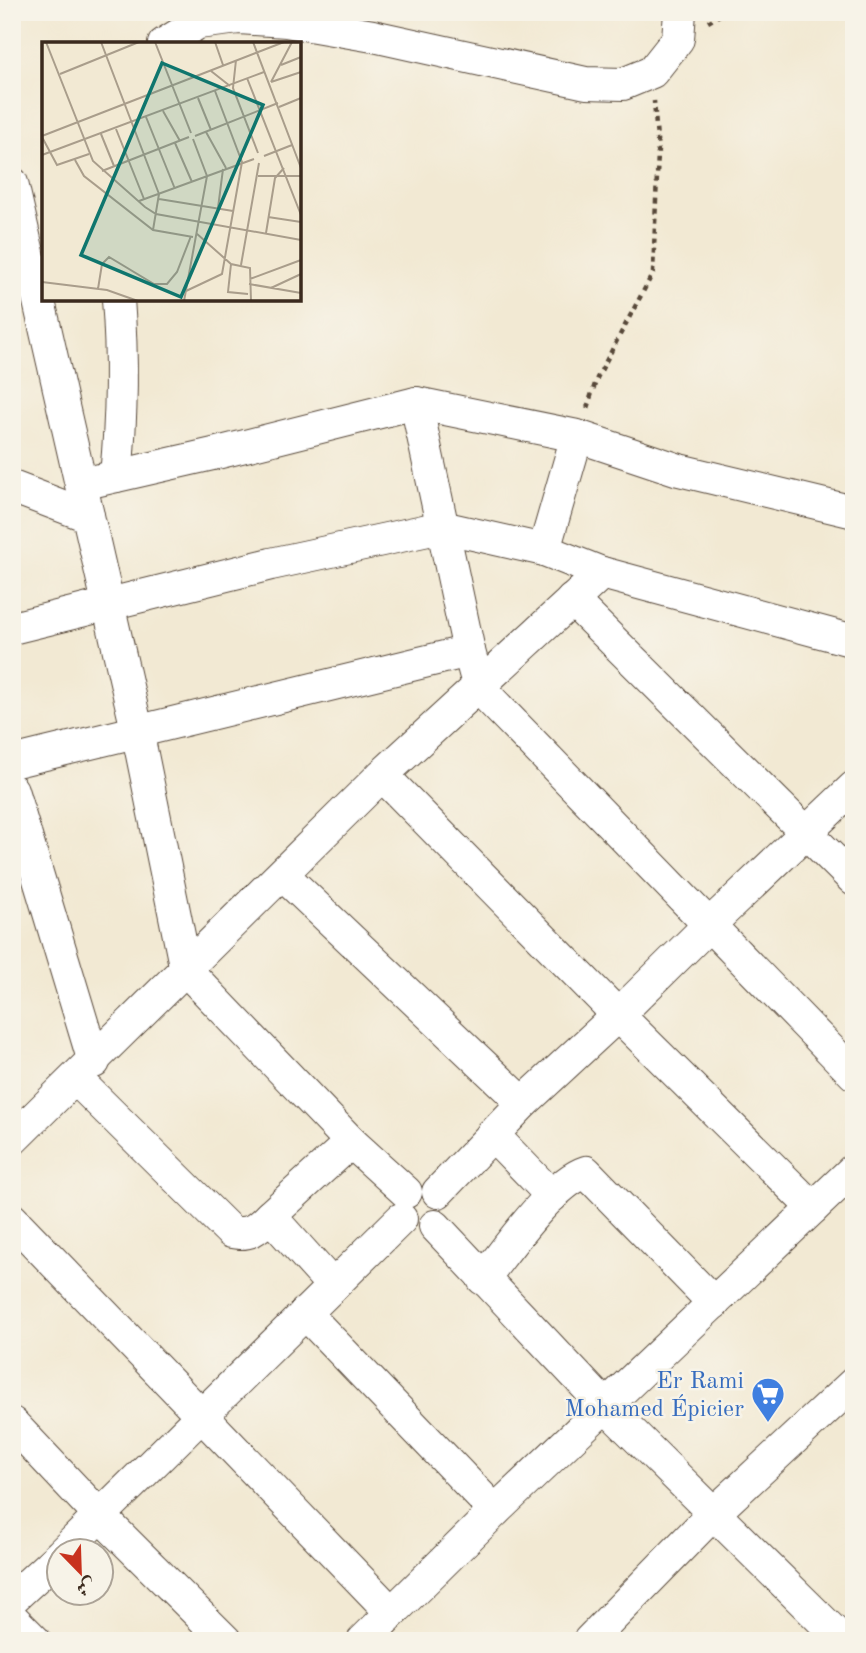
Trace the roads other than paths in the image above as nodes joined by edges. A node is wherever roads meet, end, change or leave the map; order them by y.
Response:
1 (680, 12) edge
2 (167, 42) edge
3 (12, 183) edge
4 (118, 301) edge
5 (416, 403) junction
6 (577, 436) junction
7 (117, 477) junction
8 (82, 484) junction
9 (12, 487) edge
10 (854, 512) edge
11 (88, 516) junction
12 (442, 527) junction
13 (544, 550) junction
14 (602, 573) junction
15 (572, 600) junction
16 (107, 605) junction
17 (12, 628) edge
18 (851, 633) edge
19 (469, 651) junction
20 (479, 688) junction
21 (138, 730) junction
22 (12, 762) edge
23 (382, 775) junction
24 (854, 787) edge
25 (12, 790) edge
26 (806, 831) junction
27 (283, 875) junction
28 (854, 880) edge
29 (709, 925) junction
30 (186, 971) junction
31 (618, 1015) junction
32 (85, 1070) junction
33 (854, 1074) edge
34 (523, 1104) junction
35 (492, 1134) junction
36 (12, 1140) edge
37 (351, 1142) junction
38 (854, 1169) edge
39 (438, 1192) junction
40 (552, 1196) junction
41 (403, 1205) junction
42 (813, 1208) junction
43 (270, 1216) junction
44 (12, 1219) edge
45 (435, 1226) junction
46 (483, 1279) junction
47 (333, 1286) junction
48 (714, 1303) junction
49 (305, 1314) junction
50 (854, 1383) edge
51 (606, 1407) junction
52 (202, 1415) junction
53 (12, 1423) edge
54 (495, 1511) junction
55 (714, 1513) junction
56 (100, 1516) junction
57 (77, 1538) edge
58 (46, 1567) edge
59 (12, 1599) edge
60 (391, 1612) junction
61 (12, 1618) edge
62 (35, 1641) edge
63 (226, 1641) edge
64 (363, 1641) edge
65 (589, 1641) edge
66 (843, 1641) edge

1 - 2 street
3 - 8 street
4 - 7 street
5 - 6 street
5 - 7 street
5 - 12 street
6 - 10 street
6 - 13 street
7 - 8 street
8 - 11 street
9 - 11 street
11 - 16 street
12 - 13 street
12 - 16 street
12 - 19 street
13 - 14 street
14 - 15 street
14 - 18 street
15 - 20 street
15 - 26 street
16 - 17 street
16 - 21 street
19 - 20 street
19 - 21 street
20 - 23 street
20 - 29 street
21 - 22 street
21 - 30 street
23 - 27 street
23 - 31 street
24 - 26 street
25 - 32 street
26 - 28 street
26 - 29 street
27 - 30 street
27 - 34 street
29 - 31 street
29 - 33 street
30 - 32 street
30 - 37 street
31 - 34 street
31 - 42 street
32 - 36 street
32 - 43 street
34 - 35 street
35 - 39 street
35 - 40 street
37 - 41 street
37 - 43 street
38 - 42 street
39 - 41 street
39 - 45 street
40 - 46 street
40 - 48 street
41 - 45 street
41 - 47 street
42 - 48 street
43 - 47 street
44 - 52 street
45 - 46 street
46 - 51 street
47 - 49 street
48 - 51 street
49 - 52 street
49 - 54 street
50 - 55 street
51 - 54 street
51 - 55 street
52 - 56 street
52 - 60 street
53 - 56 street
54 - 60 street
55 - 65 street
55 - 66 street
56 - 57 street
56 - 63 street
58 - 59 street
60 - 64 street
61 - 62 street

